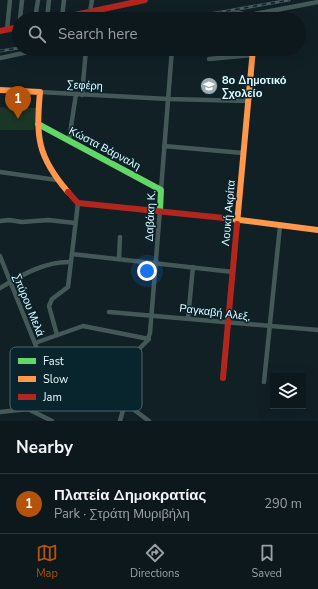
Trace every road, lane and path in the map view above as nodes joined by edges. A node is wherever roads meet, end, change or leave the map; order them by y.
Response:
1 (10, 0) edge
2 (22, 0) edge
3 (38, 0) edge
4 (49, 0) edge
5 (64, 0) edge
6 (92, 0) edge
7 (145, 0) edge
8 (318, 2) edge
9 (122, 3) edge
10 (21, 12) edge
11 (37, 12) edge
12 (48, 12) edge
13 (61, 12) edge
14 (90, 12) joint
15 (276, 12) edge
16 (3, 31) edge
17 (12, 55) edge
18 (85, 56) edge
19 (172, 56) edge
20 (228, 56) edge
21 (253, 56) edge
22 (0, 58) edge
23 (209, 59) dead end
24 (0, 90) edge
25 (40, 92) junction
26 (76, 94) junction
27 (82, 95) junction
28 (168, 99) junction
29 (248, 101) junction
30 (38, 124) junction
31 (69, 140) junction
32 (164, 146) junction
33 (243, 154) junction
34 (0, 172) edge
35 (57, 180) junction
36 (161, 190) junction
37 (78, 203) junction
38 (160, 210) junction
39 (238, 219) junction
40 (0, 221) edge
41 (74, 223) junction
42 (280, 226) junction
43 (318, 230) edge
44 (120, 237) dead end
45 (72, 254) junction
46 (0, 256) edge
47 (119, 259) junction
48 (71, 262) junction
49 (157, 262) junction
50 (193, 267) junction
51 (233, 272) junction
52 (10, 282) junction
53 (0, 288) edge
54 (109, 312) dead end
55 (153, 314) junction
56 (188, 318) junction
57 (230, 322) junction
58 (270, 327) junction
59 (318, 330) edge
60 (57, 334) junction
61 (148, 339) junction
62 (35, 343) junction
63 (36, 347) edge
64 (141, 347) edge
65 (223, 378) dead end
66 (264, 382) dead end
67 (10, 411) edge
68 (32, 411) edge
69 (123, 411) edge
70 (136, 411) edge
71 (0, 412) edge
72 (52, 421) edge
73 (120, 421) edge
74 (149, 421) edge

1 - 16 street
2 - 10 street
3 - 11 street
4 - 12 street
5 - 13 street
6 - 14 street
7 - 9 street
8 - 15 street
9 - 14 street
17 - 22 street
18 - 27 street
19 - 28 street, Δαβάκη Κ.
20 - 23 street
21 - 29 street, Λουκή Ακρίτα
24 - 25 street, Σεφέρη
25 - 26 street, Σεφέρη
25 - 30 street
26 - 27 street, Σεφέρη
26 - 31 street
27 - 28 street, Σεφέρη
28 - 29 street, Σεφέρη
28 - 32 street, Δαβάκη Κ.
29 - 33 street, Λουκή Ακρίτα
30 - 31 street, Κώστα Βάρναλη
30 - 35 street
31 - 36 street, Κώστα Βάρναλη
32 - 33 street
32 - 36 street, Δαβάκη Κ.
33 - 39 street, Λουκή Ακρίτα
34 - 35 street
35 - 37 street
36 - 38 street, Δαβάκη Κ.
37 - 38 street
37 - 41 street
38 - 39 street
38 - 49 street, Δαβάκη Κ.
39 - 42 street
39 - 51 street, Λουκή Ακρίτα
40 - 41 street
41 - 45 street
42 - 43 street
42 - 58 street
44 - 47 street
45 - 47 street
45 - 48 street
46 - 52 street, Σπύρου Μελά
47 - 49 street
48 - 52 street
48 - 60 street
49 - 50 street
49 - 55 street, Δαβάκη Κ.
50 - 51 street
50 - 56 street
51 - 57 street, Λουκή Ακρίτα
52 - 53 street
52 - 62 street, Σπύρου Μελά
54 - 55 street, Ραγκαβή Αλεξ,
55 - 56 street, Ραγκαβή Αλεξ,
55 - 61 street, Δαβάκη Κ.
56 - 57 street, Ραγκαβή Αλεξ,
57 - 58 street, Ραγκαβή Αλεξ,
57 - 65 street, Λουκή Ακρίτα
58 - 59 street, Ραγκαβή Αλεξ,
58 - 66 street
60 - 61 street
60 - 62 street
61 - 64 street, Δαβάκη Κ.
62 - 63 street, Σπύρου Μελά
67 - 71 street
68 - 72 street
69 - 73 street, Δαβάκη Κ.
70 - 74 street

